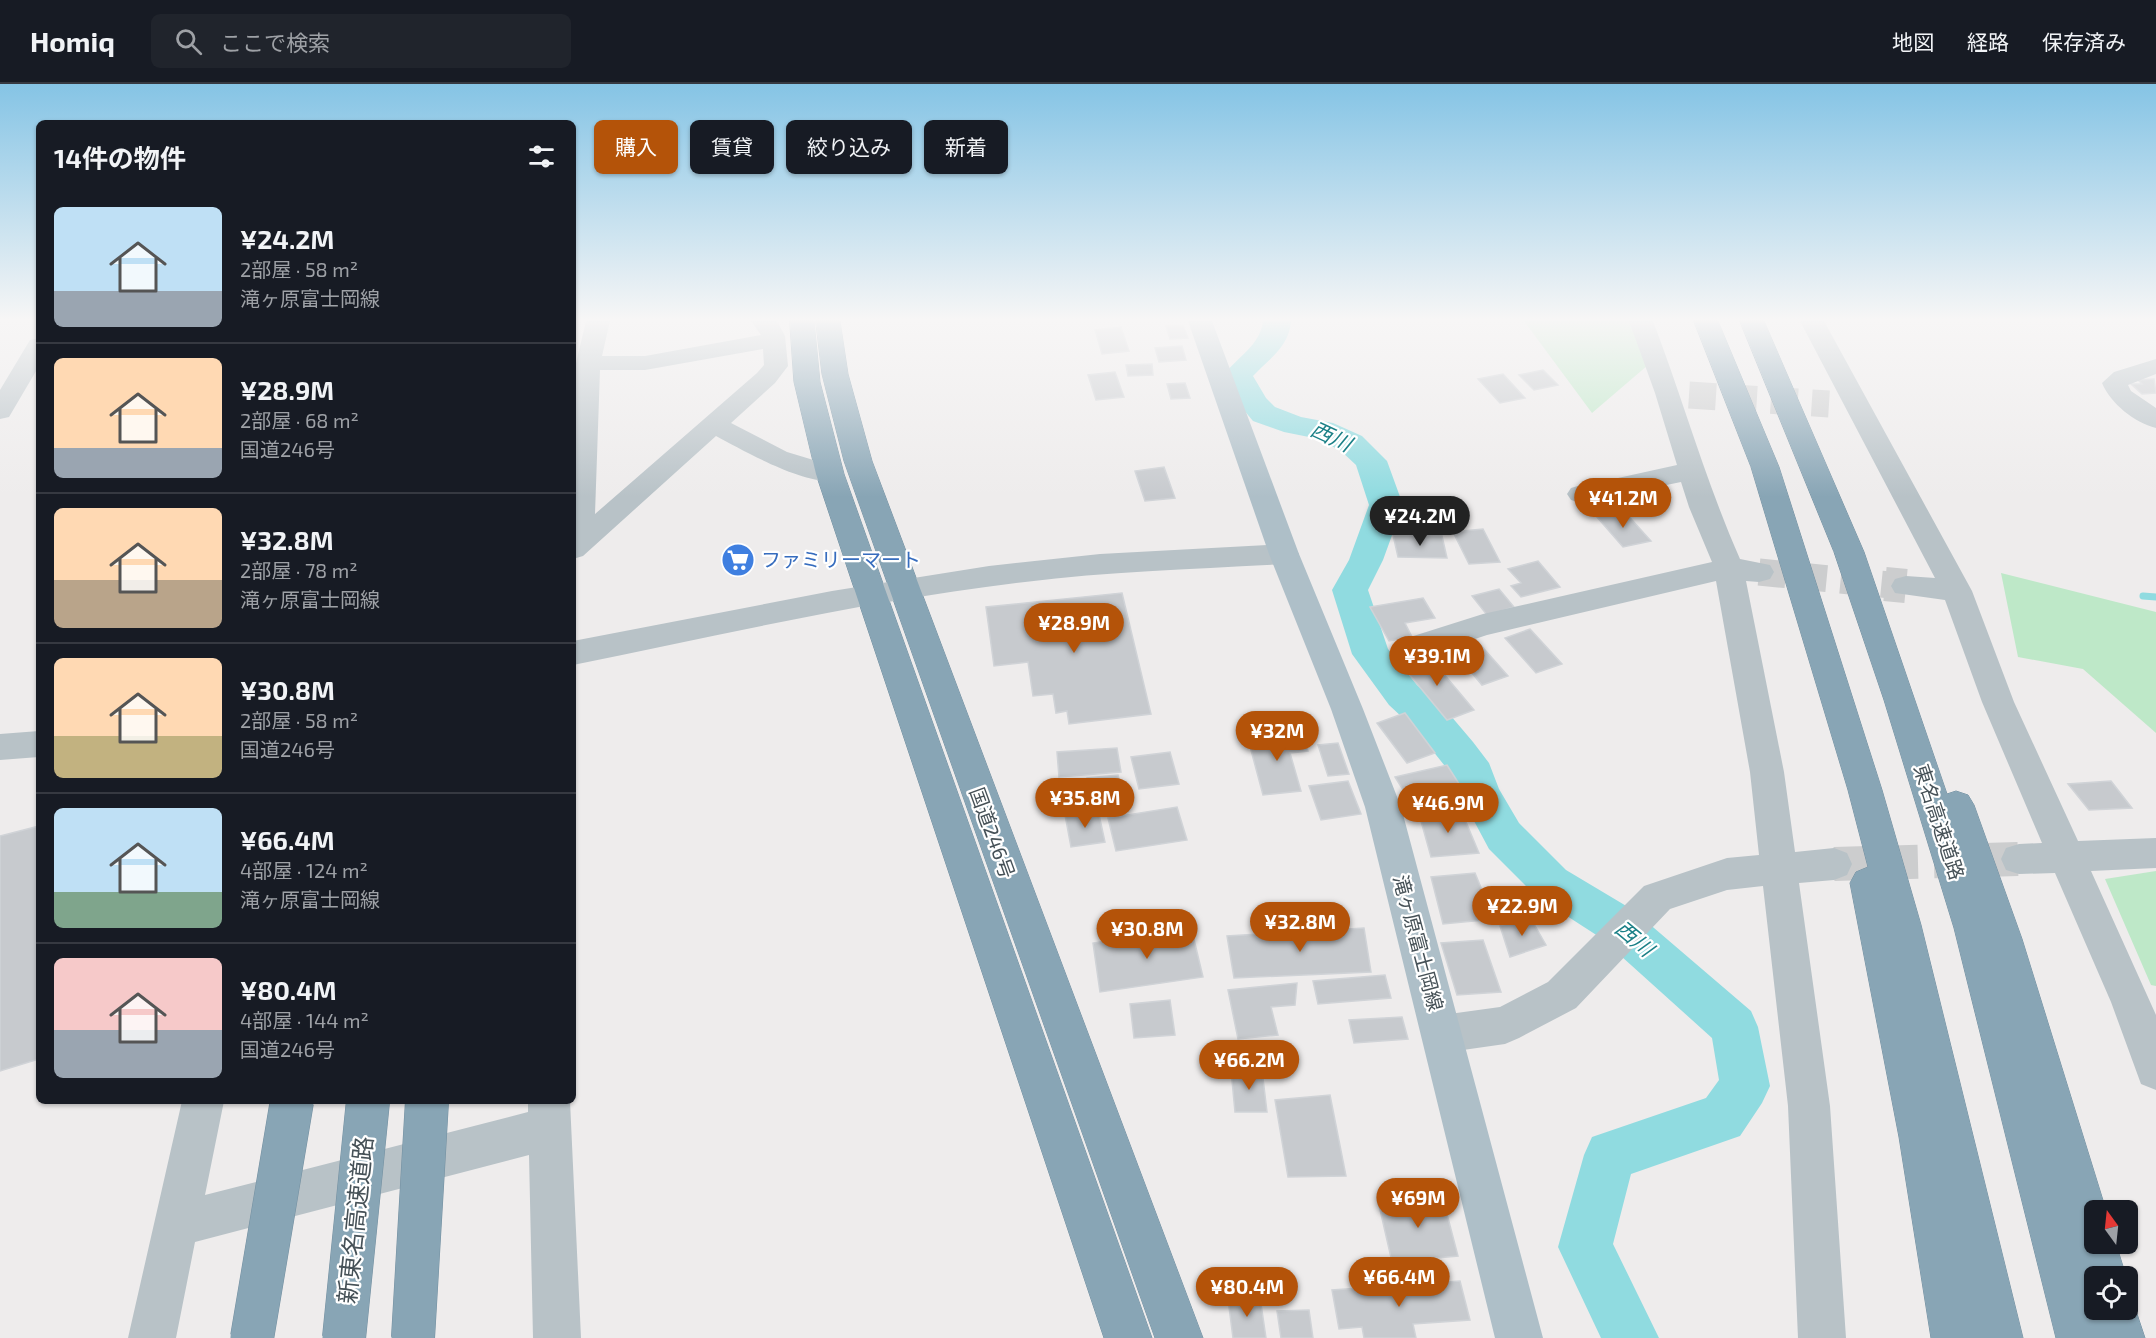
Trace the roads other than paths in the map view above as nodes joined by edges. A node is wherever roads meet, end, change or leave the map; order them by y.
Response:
1 (19, 380) edge
2 (587, 380) edge
3 (764, 380) edge
4 (807, 380) edge
5 (836, 380) edge
6 (1221, 380) edge
7 (1671, 380) edge
8 (1730, 380) edge
9 (1777, 380) edge
10 (1834, 380) edge
11 (2120, 380) edge
12 (0, 411) edge
13 (2156, 420) edge
14 (714, 424) junction
15 (1692, 471) junction
16 (830, 474) junction
17 (1581, 494) dead end
18 (581, 542) edge
19 (1792, 548) junction
20 (1849, 552) junction
21 (1284, 554) junction
22 (1744, 570) junction
23 (1906, 586) tunnel mouth
24 (1957, 591) junction
25 (887, 592) junction
26 (1415, 647) dead end
27 (576, 652) edge
28 (36, 744) edge
29 (0, 747) edge
30 (2156, 853) edge
31 (2068, 856) junction
32 (2019, 859) tunnel mouth
33 (1834, 864) tunnel mouth
34 (1779, 871) junction
35 (1442, 1034) junction
36 (2156, 1070) edge
37 (202, 1104) edge
38 (291, 1104) edge
39 (368, 1104) edge
40 (427, 1104) edge
41 (434, 1104) edge
42 (550, 1114) edge
43 (176, 1225) junction
44 (2100, 1266) edge
45 (2116, 1320) edge
46 (152, 1338) edge
47 (252, 1338) edge
48 (344, 1338) edge
49 (413, 1338) edge
50 (431, 1338) edge
51 (557, 1338) edge
52 (1128, 1338) edge
53 (1179, 1338) edge
54 (1519, 1338) edge
55 (1822, 1338) edge
56 (1956, 1338) edge
57 (1999, 1338) edge
58 (2080, 1338) edge
59 (2121, 1338) edge

1 - 12 street
2 - 18 street
3 - 14 street
4 - 16 highway, 国道246号
5 - 25 highway, 国道246号
6 - 21 main road, 滝ヶ原富士岡線
7 - 15 street
8 - 19 highway
9 - 20 highway, 東名高速道路
10 - 24 street
11 - 13 street
14 - 16 street
14 - 18 street
15 - 17 street
15 - 22 street
16 - 25 highway, 国道246号
19 - 56 highway
19 - 57 highway
20 - 44 highway
20 - 58 highway, 東名高速道路
21 - 25 street
21 - 35 main road, 滝ヶ原富士岡線
22 - 26 street
22 - 34 street
23 - 24 street
24 - 31 street
25 - 27 street
25 - 52 highway, 国道246号
25 - 53 highway, 国道246号
28 - 29 street
30 - 31 street
31 - 32 street
31 - 36 street
33 - 34 street
34 - 35 street
34 - 55 street
35 - 54 main road, 滝ヶ原富士岡線
37 - 43 street
38 - 47 highway, bridge
39 - 48 highway, 新東名高速道路, bridge
40 - 49 highway, bridge
41 - 50 highway
42 - 43 street
42 - 51 street
43 - 46 street
45 - 59 highway

